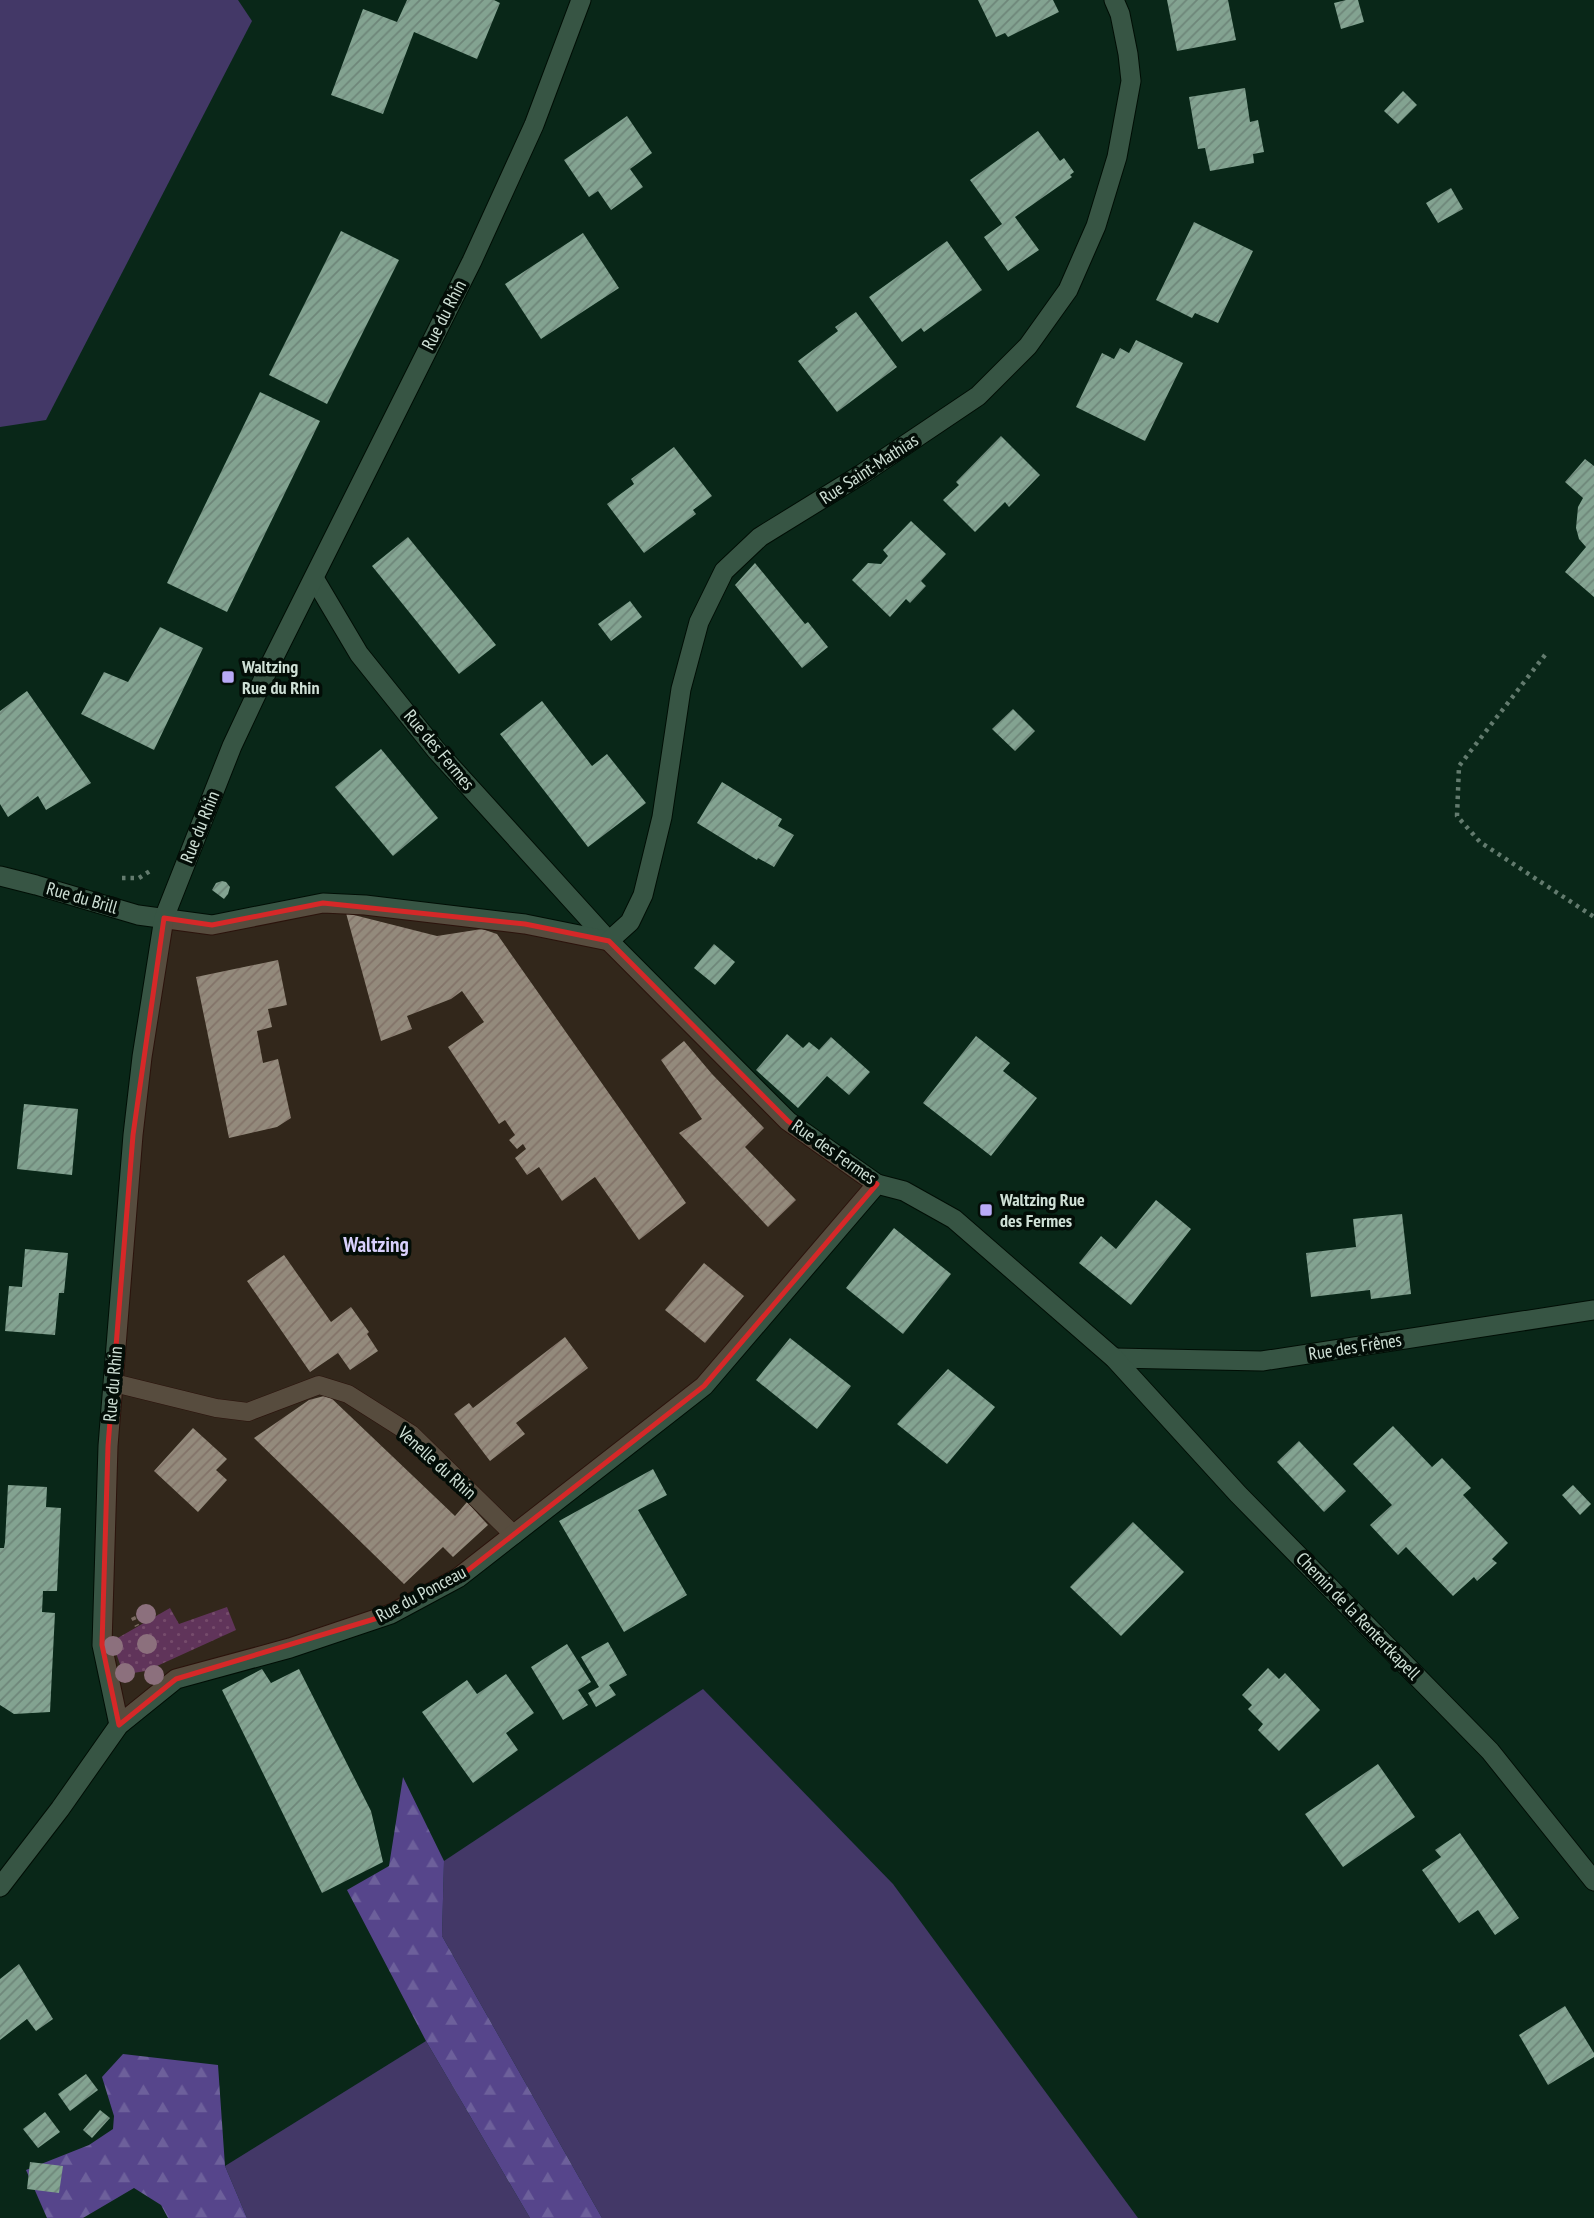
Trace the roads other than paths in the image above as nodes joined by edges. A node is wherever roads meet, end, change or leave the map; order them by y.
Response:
1 (581, 0) edge
2 (1114, 0) edge
3 (314, 578) junction
4 (0, 876) edge
5 (164, 918) junction
6 (609, 941) junction
7 (877, 1184) junction
8 (1594, 1310) edge
9 (1114, 1358) junction
10 (114, 1383) junction
11 (514, 1535) junction
12 (118, 1725) junction
13 (1594, 1881) edge
14 (0, 1887) edge

1 - 3 street, Rue du Rhin
2 - 6 street, Rue Saint-Mathias
3 - 5 street, Rue du Rhin
3 - 6 street, Rue des Fermes
4 - 5 street, Rue du Brill
5 - 6 street
5 - 10 street, Rue du Rhin
6 - 7 street, Rue des Fermes
7 - 9 street, Rue des Fermes
7 - 11 street, Rue du Ponceau
8 - 9 street, Rue des Frênes
9 - 13 street, Chemin de la Rentertkapell
10 - 11 lane, Venelle du Rhin
10 - 12 street, Rue du Rhin
11 - 12 street, Rue du Ponceau
12 - 14 street, Rue du Ponceau

